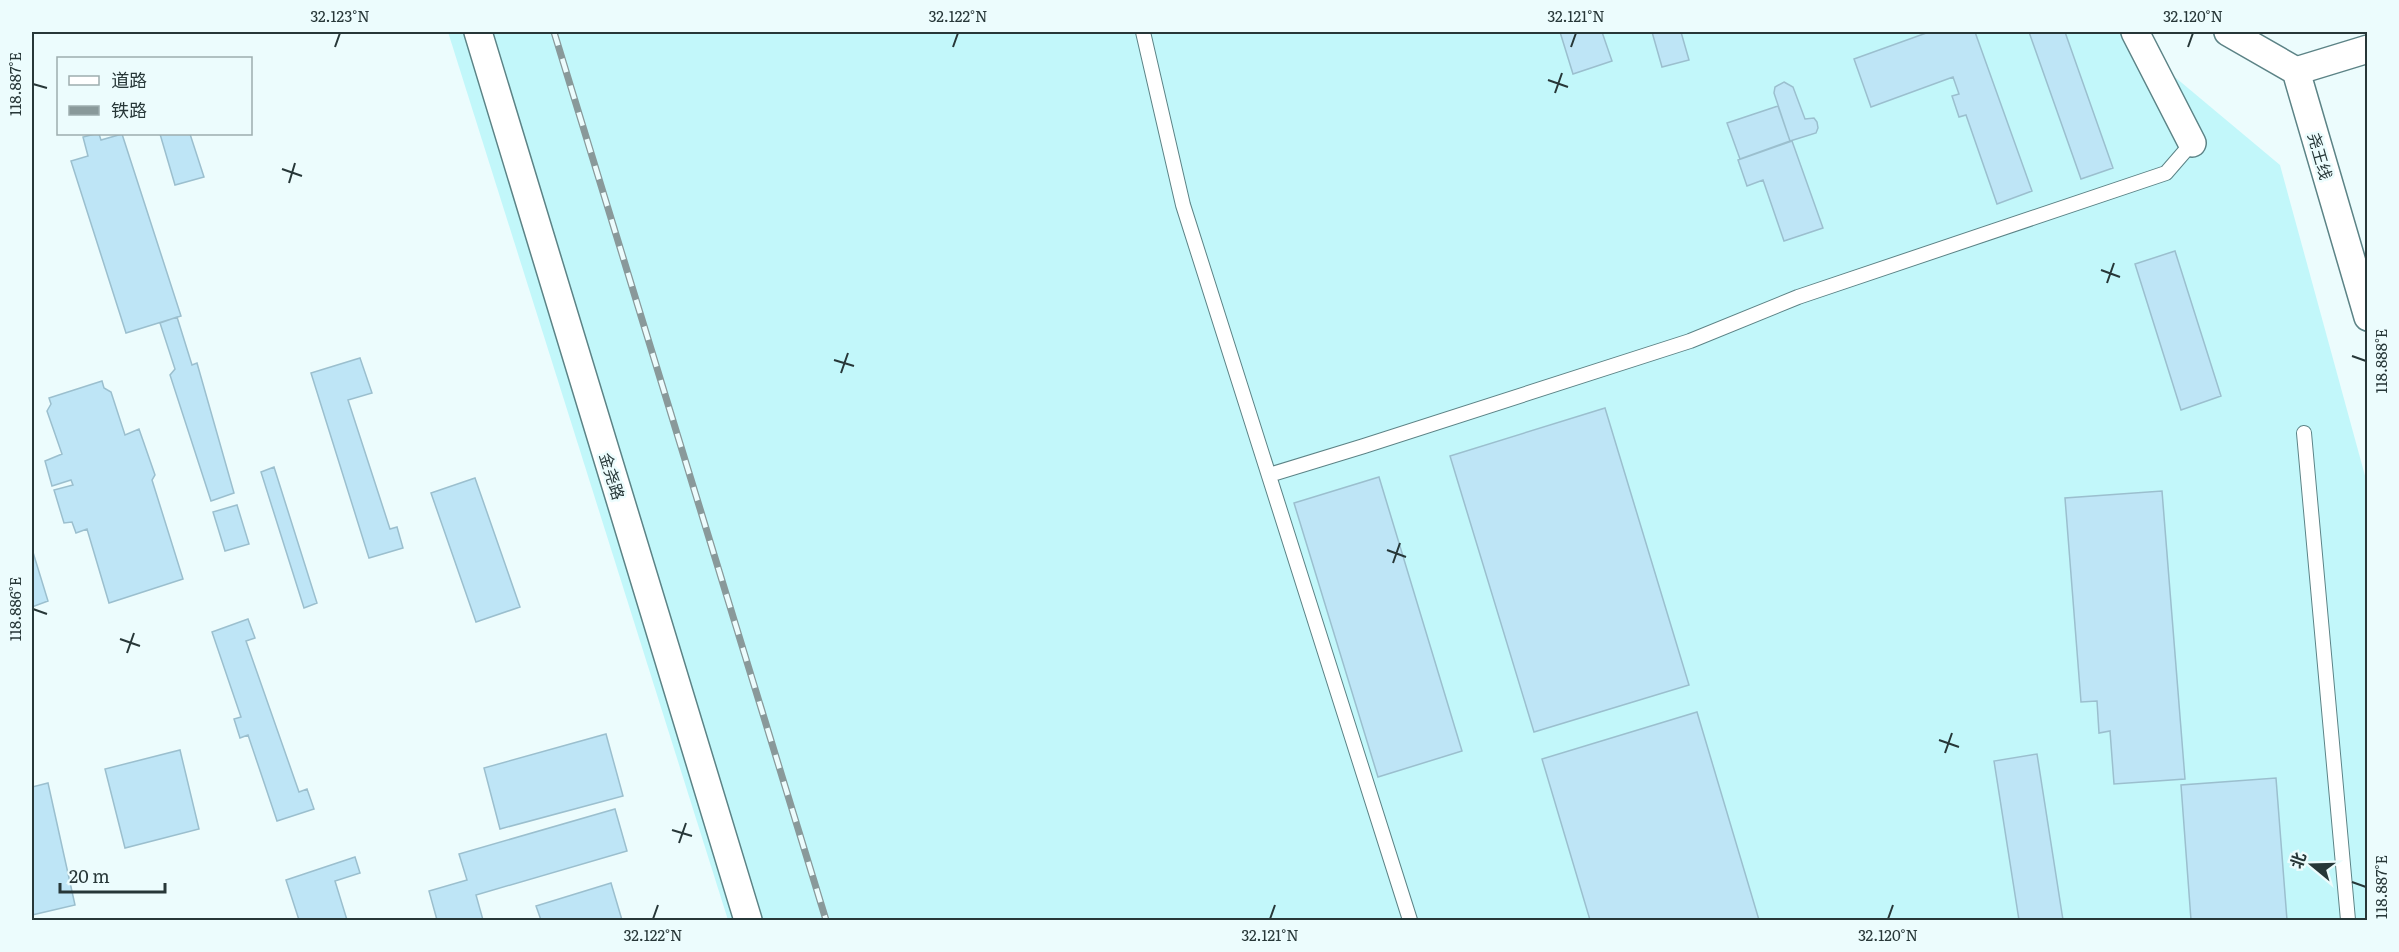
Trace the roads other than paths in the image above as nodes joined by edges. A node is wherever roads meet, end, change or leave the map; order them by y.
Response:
1 (478, 32) edge
2 (1143, 32) edge
3 (2135, 32) edge
4 (2228, 32) edge
5 (2367, 49) edge
6 (2296, 71) junction
7 (2192, 144) joint
8 (2367, 317) edge
9 (2304, 433) dead end
10 (1269, 475) junction
11 (748, 921) edge
12 (1410, 921) edge
13 (2348, 921) edge

1 - 11 street, 金尧路
2 - 10 lane
3 - 7 street
4 - 6 street
5 - 6 street
6 - 8 street, 尧王线
7 - 10 lane
9 - 13 lane
10 - 12 lane

